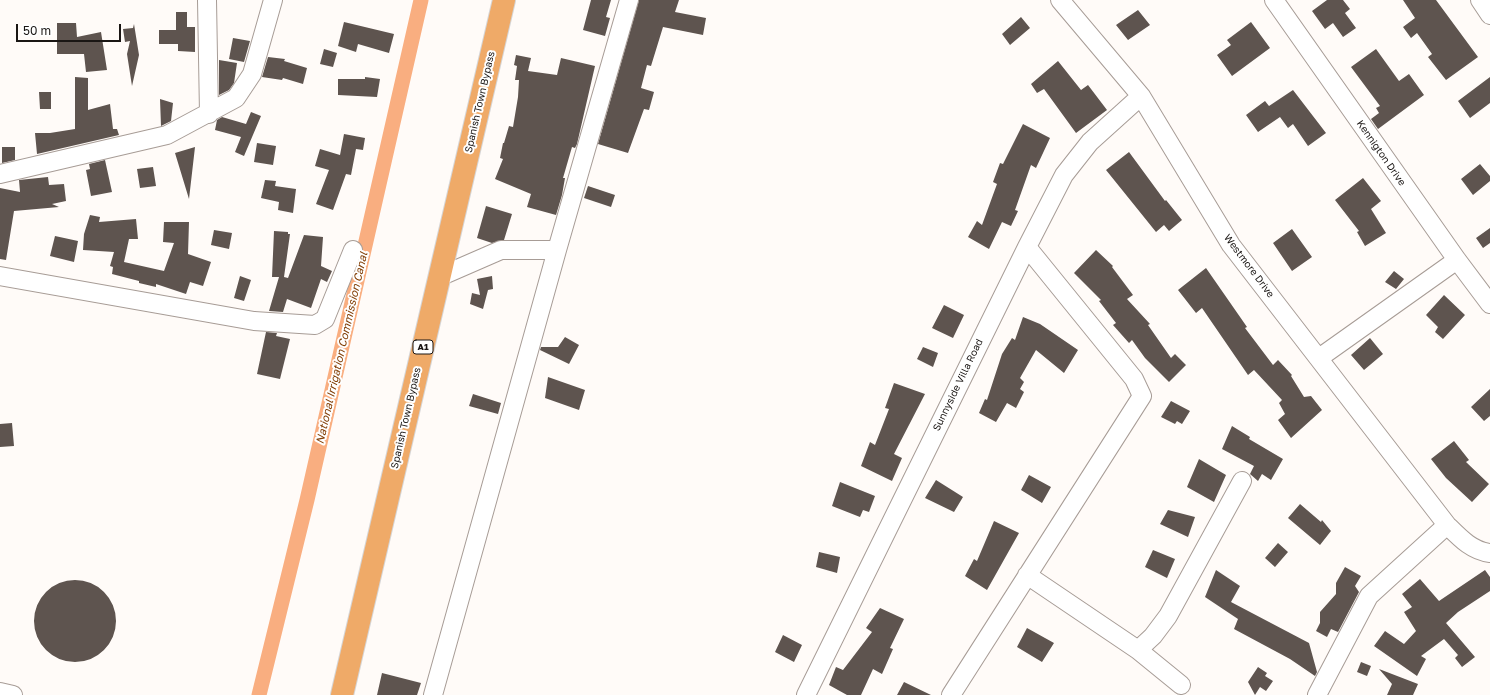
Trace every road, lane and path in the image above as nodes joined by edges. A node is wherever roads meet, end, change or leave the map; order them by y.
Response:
1 (207, 0) edge
2 (273, 0) edge
3 (504, 0) edge
4 (629, 0) edge
5 (1060, 0) edge
6 (1274, 0) edge
7 (1480, 0) edge
8 (1490, 15) edge
9 (1141, 96) junction
10 (209, 114) junction
11 (0, 174) edge
12 (1027, 247) junction
13 (353, 250) dead end
14 (557, 250) junction
15 (1457, 260) junction
16 (0, 276) edge
17 (439, 277) junction
18 (1490, 304) edge
19 (1319, 358) junction
20 (1242, 481) dead end
21 (1447, 525) junction
22 (1490, 553) edge
23 (1027, 575) junction
24 (1138, 650) junction
25 (1181, 685) dead end
26 (0, 692) edge
27 (13, 695) edge
28 (342, 695) edge
29 (433, 695) edge
30 (806, 695) edge
31 (951, 695) edge
32 (1317, 695) edge

1 - 10 street
2 - 10 street
3 - 17 main road, Spanish Town Bypass / A1
4 - 14 street
5 - 9 street, Westmore Drive
6 - 15 street, Kennigton Drive
7 - 8 street
9 - 12 street, Sunnyside Villa Road
9 - 19 street, Westmore Drive
10 - 11 street
12 - 23 street
12 - 30 street, Sunnyside Villa Road
13 - 16 street
14 - 17 street
14 - 29 street
15 - 18 street, Kennigton Drive
15 - 19 street
17 - 28 main road, Spanish Town Bypass / A1
19 - 21 street, Westmore Drive
20 - 24 street
21 - 22 street, Westmore Drive
21 - 32 street
23 - 24 street
23 - 31 street
24 - 25 street
26 - 27 street

